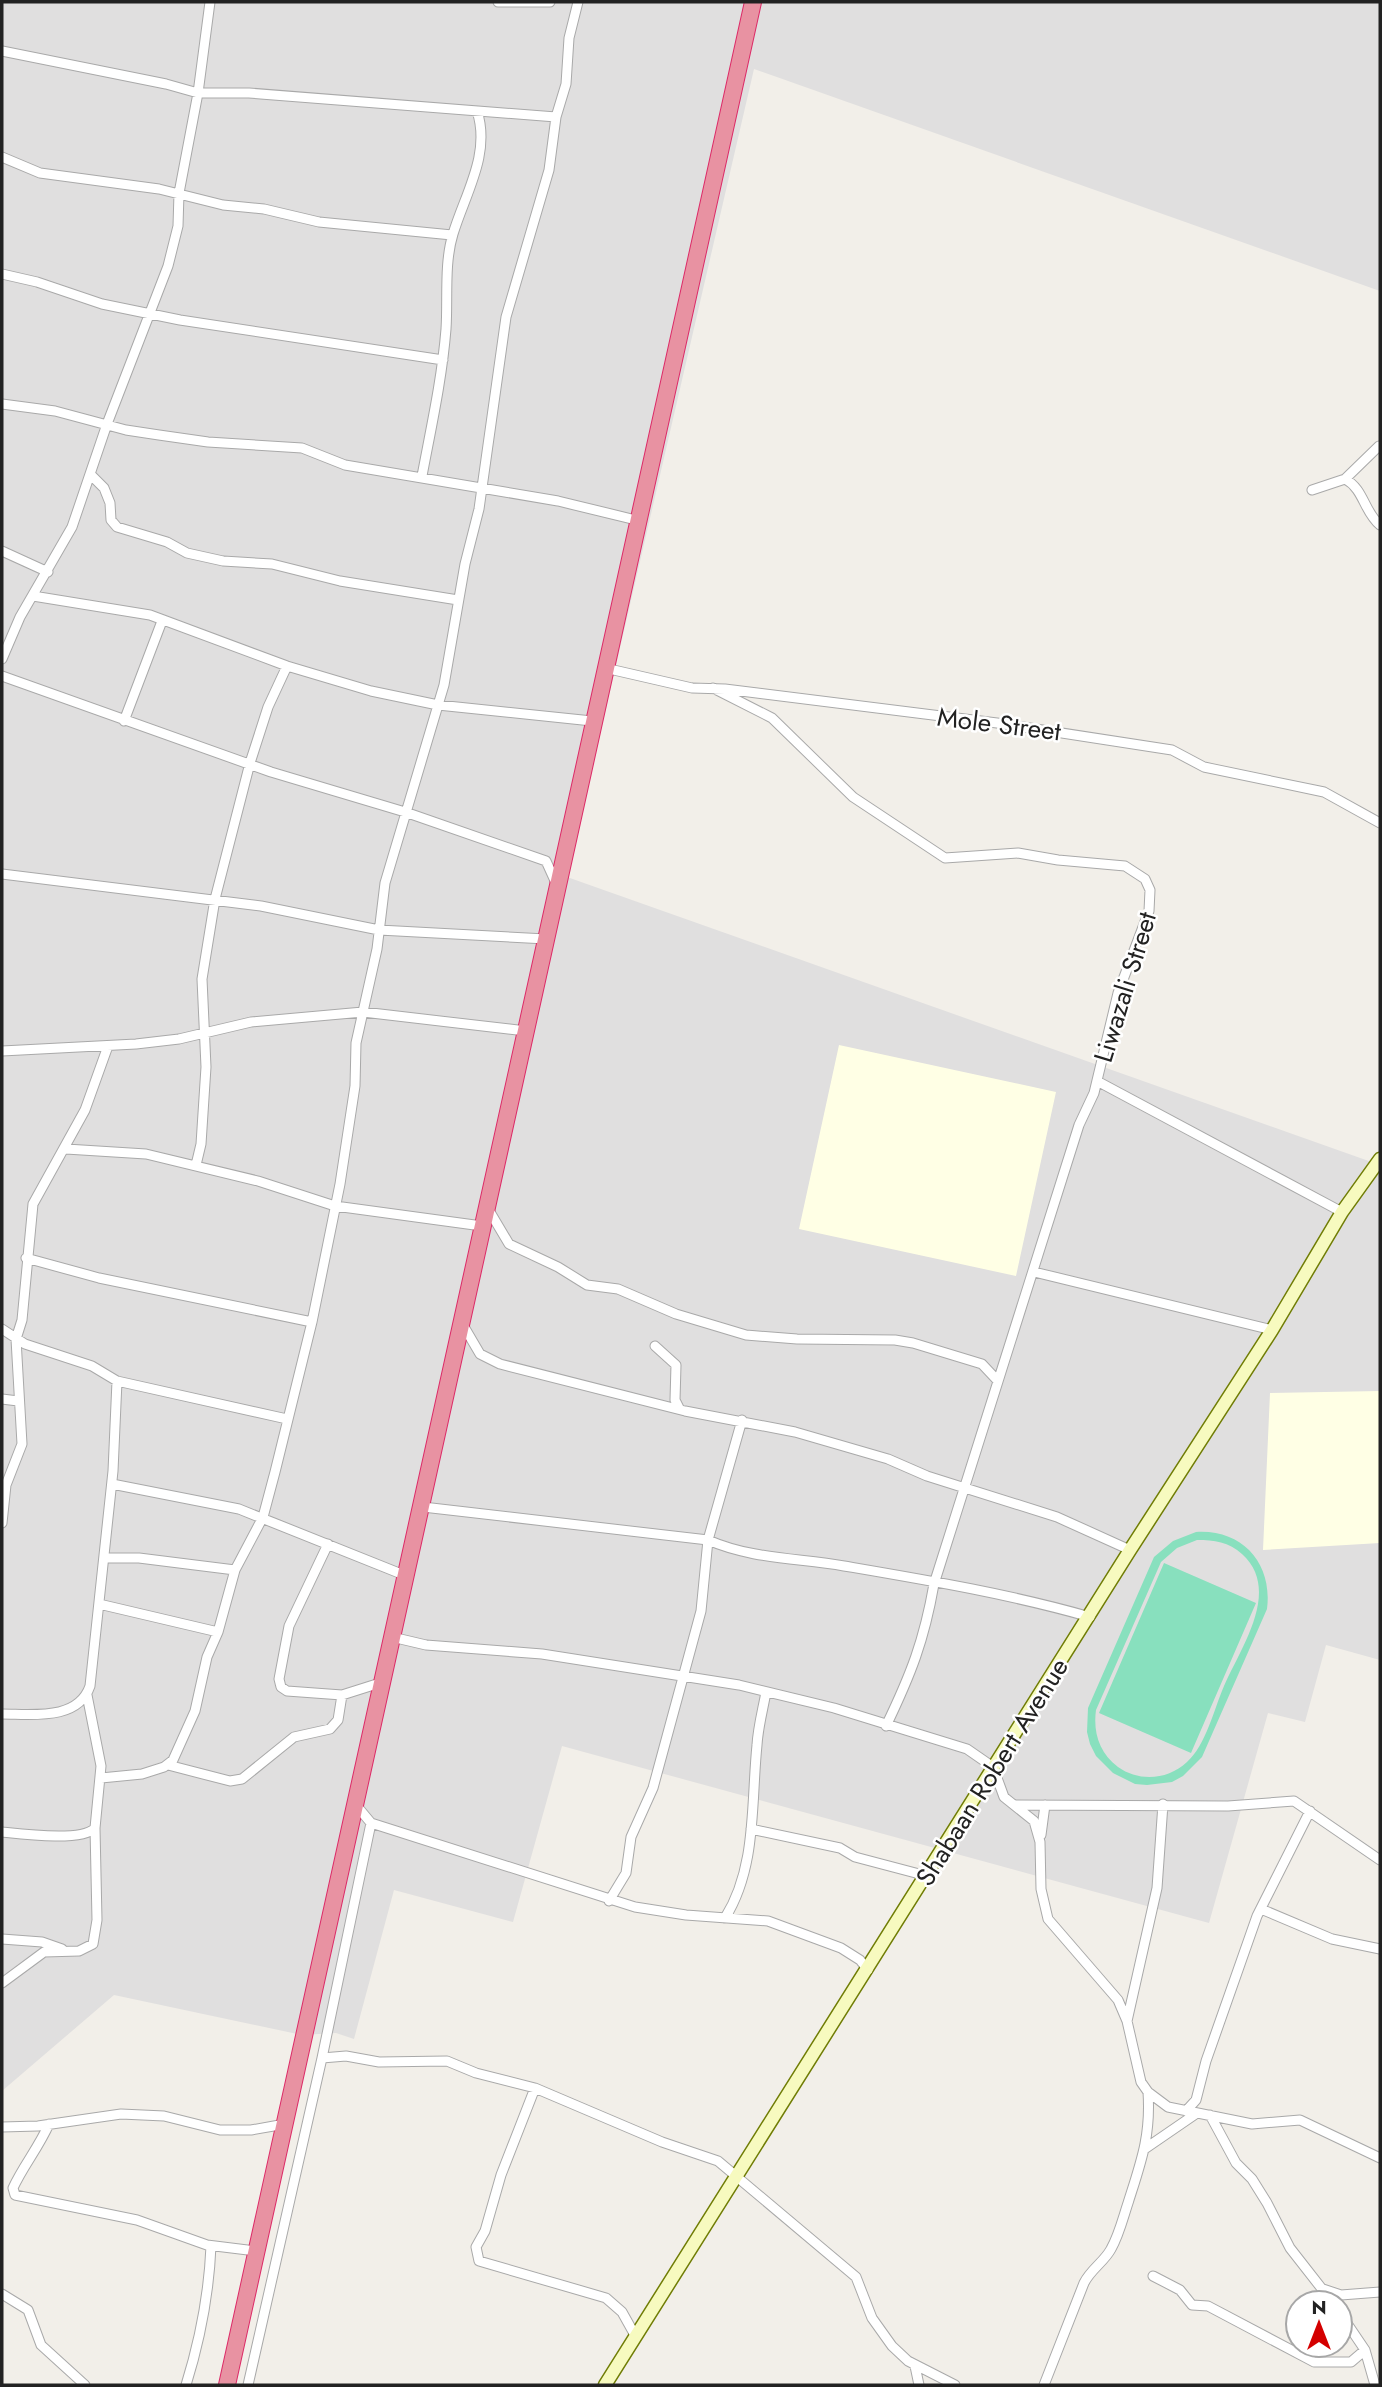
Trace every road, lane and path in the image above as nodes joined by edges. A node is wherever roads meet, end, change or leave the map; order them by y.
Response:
1 (210, 2) edge
2 (498, 2) edge
3 (550, 2) edge
4 (578, 2) edge
5 (752, 2) edge
6 (2, 51) edge
7 (198, 93) junction
8 (477, 111) junction
9 (556, 117) junction
10 (2, 157) edge
11 (179, 193) junction
12 (452, 234) junction
13 (2, 274) edge
14 (149, 314) junction
15 (443, 360) junction
16 (2, 404) edge
17 (107, 424) junction
18 (1378, 446) dead end
19 (92, 476) junction
20 (422, 476) junction
21 (1345, 479) junction
22 (482, 490) junction
23 (1312, 490) dead end
24 (640, 522) junction
25 (1380, 525) edge
26 (2, 551) edge
27 (48, 572) junction
28 (33, 596) junction
29 (458, 600) junction
30 (162, 621) junction
31 (2, 659) edge
32 (287, 666) junction
33 (605, 668) junction
34 (2, 676) edge
35 (713, 688) junction
36 (438, 705) junction
37 (124, 721) junction
38 (592, 721) junction
39 (250, 763) junction
40 (405, 813) junction
41 (1380, 822) edge
42 (2, 874) edge
43 (558, 891) junction
44 (215, 899) junction
45 (379, 930) junction
46 (546, 939) junction
47 (363, 1013) junction
48 (526, 1031) junction
49 (203, 1033) junction
50 (108, 1046) junction
51 (2, 1051) edge
52 (1097, 1081) junction
53 (66, 1149) junction
54 (1380, 1160) edge
55 (196, 1165) junction
56 (486, 1205) junction
57 (335, 1206) junction
58 (1342, 1212) junction
59 (482, 1226) junction
60 (26, 1258) junction
61 (1034, 1272) junction
62 (461, 1321) junction
63 (312, 1322) junction
64 (2, 1329) edge
65 (1272, 1330) junction
66 (16, 1339) junction
67 (655, 1346) dead end
68 (998, 1380) junction
69 (117, 1381) junction
70 (2, 1399) edge
71 (18, 1401) junction
72 (679, 1408) junction
73 (287, 1419) junction
74 (742, 1420) junction
75 (111, 1484) junction
76 (965, 1488) junction
77 (423, 1507) junction
78 (263, 1517) junction
79 (2, 1524) edge
80 (708, 1540) junction
81 (328, 1544) junction
82 (1130, 1550) junction
83 (104, 1558) junction
84 (235, 1570) junction
85 (404, 1575) junction
86 (934, 1584) junction
87 (99, 1604) junction
88 (1090, 1617) junction
89 (218, 1632) junction
90 (392, 1637) junction
91 (682, 1675) junction
92 (383, 1682) junction
93 (766, 1692) junction
94 (87, 1695) junction
95 (342, 1695) junction
96 (2, 1714) edge
97 (886, 1726) junction
98 (168, 1765) junction
99 (993, 1768) junction
100 (101, 1778) junction
101 (1163, 1804) junction
102 (356, 1805) junction
103 (1016, 1805) junction
104 (1045, 1805) junction
105 (1310, 1811) junction
106 (371, 1823) junction
107 (95, 1828) junction
108 (751, 1829) junction
109 (2, 1832) edge
110 (1040, 1842) junction
111 (1380, 1860) edge
112 (927, 1876) junction
113 (609, 1900) junction
114 (1261, 1909) junction
115 (725, 1918) junction
116 (2, 1939) edge
117 (1380, 1949) edge
118 (67, 1951) junction
119 (868, 1970) junction
120 (2, 1983) edge
121 (1127, 2021) junction
122 (322, 2058) junction
123 (535, 2088) junction
124 (1148, 2092) junction
125 (1186, 2110) junction
126 (1197, 2113) junction
127 (1210, 2115) junction
128 (49, 2124) junction
129 (285, 2124) junction
130 (2, 2127) edge
131 (1146, 2148) junction
132 (1380, 2158) edge
133 (737, 2177) junction
134 (211, 2246) junction
135 (256, 2251) junction
136 (1153, 2276) dead end
137 (1323, 2289) edge
138 (1380, 2292) edge
139 (1354, 2293) edge
140 (2, 2294) edge
141 (1354, 2335) edge
142 (636, 2337) junction
143 (1364, 2350) junction
144 (915, 2366) junction
145 (85, 2385) edge
146 (186, 2385) edge
147 (227, 2385) edge
148 (248, 2385) edge
149 (605, 2385) edge
150 (919, 2385) edge
151 (955, 2385) edge
152 (1044, 2385) edge
153 (1375, 2385) edge

1 - 7 street
2 - 3 street
4 - 9 street
5 - 24 highway
6 - 7 street
7 - 8 street
7 - 11 street
8 - 9 street
8 - 12 street
9 - 22 street
10 - 11 street
11 - 12 street
11 - 14 street
12 - 15 street
13 - 14 street
14 - 15 street
14 - 17 street
15 - 20 street
16 - 17 street
17 - 19 street
17 - 20 street
18 - 21 street
19 - 27 street
19 - 29 street
20 - 22 street
21 - 23 street
21 - 25 street
22 - 24 street
22 - 29 street
24 - 33 highway
26 - 27 street
27 - 28 street
28 - 30 street
28 - 31 street
29 - 36 street
30 - 32 street
30 - 37 street
32 - 36 street
32 - 39 street
33 - 35 street, Mole Street
33 - 38 highway
34 - 37 street
35 - 41 street, Mole Street
35 - 52 street, Liwazali Street
36 - 38 street
36 - 40 street
37 - 39 street
38 - 43 highway
39 - 40 street
39 - 44 street
40 - 43 street
40 - 45 street
42 - 44 street
43 - 46 highway
44 - 45 street
44 - 49 street
45 - 46 street
45 - 47 street
46 - 48 highway
47 - 48 street
47 - 49 street
47 - 57 street
48 - 56 highway
49 - 50 street
49 - 55 street
50 - 51 street
50 - 53 street
52 - 58 street
52 - 61 street, Liwazali Street
53 - 55 street
53 - 60 street
54 - 58 street, Shabaan Robert Avenue
55 - 57 street
56 - 59 highway
56 - 68 street
57 - 59 street
57 - 63 street
58 - 65 street, Shabaan Robert Avenue
59 - 62 highway
60 - 63 street
60 - 66 street
61 - 65 street
61 - 68 street, Liwazali Street
62 - 72 street
62 - 77 highway
63 - 73 street
64 - 66 street
65 - 82 street, Shabaan Robert Avenue
66 - 69 street
66 - 71 street
67 - 72 street
68 - 76 street, Liwazali Street
69 - 73 street
69 - 75 street
70 - 71 street
71 - 79 street
72 - 74 street
73 - 78 street
74 - 76 street
74 - 80 street
75 - 78 street
75 - 83 street
76 - 82 street
76 - 86 street, Liwazali Street
77 - 80 street
77 - 85 highway
78 - 81 street
78 - 84 street
80 - 86 street
80 - 91 street
81 - 85 street
81 - 95 street
82 - 88 street, Shabaan Robert Avenue
83 - 84 street
83 - 87 street
84 - 89 street
85 - 90 highway
86 - 88 street
86 - 97 street, Liwazali Street
87 - 89 street
87 - 94 street
88 - 99 street, Shabaan Robert Avenue
89 - 98 street
90 - 91 street
90 - 92 highway
91 - 93 street
91 - 113 street
92 - 95 street
92 - 102 highway
93 - 97 street
93 - 108 street
94 - 96 street
94 - 100 street
95 - 98 street
97 - 99 street
98 - 100 street
99 - 103 street
99 - 112 street, Shabaan Robert Avenue
100 - 107 street
101 - 104 street
101 - 105 street
101 - 121 street
102 - 106 street
102 - 129 highway
103 - 104 street
103 - 110 street
104 - 110 street
105 - 111 street
105 - 114 street
106 - 113 street
106 - 122 street
107 - 109 street
107 - 118 street
108 - 112 street
108 - 115 street
110 - 121 street
112 - 119 street, Shabaan Robert Avenue
113 - 115 street
114 - 117 street
114 - 125 street
115 - 119 street
116 - 118 street
118 - 120 street
119 - 133 street, Shabaan Robert Avenue
121 - 124 street
122 - 123 street
122 - 148 street
123 - 133 street
123 - 142 street
124 - 125 street
124 - 131 street
125 - 126 street
126 - 127 street
126 - 131 street
127 - 132 street
127 - 137 street
128 - 129 street
128 - 130 street
128 - 134 street
129 - 135 highway
131 - 152 street
133 - 142 street, Shabaan Robert Avenue
133 - 144 street
134 - 135 street
134 - 146 street
135 - 147 highway
136 - 143 street
138 - 139 street
140 - 145 street
141 - 143 street
142 - 149 street, Shabaan Robert Avenue
143 - 153 street
144 - 150 street
144 - 151 street

